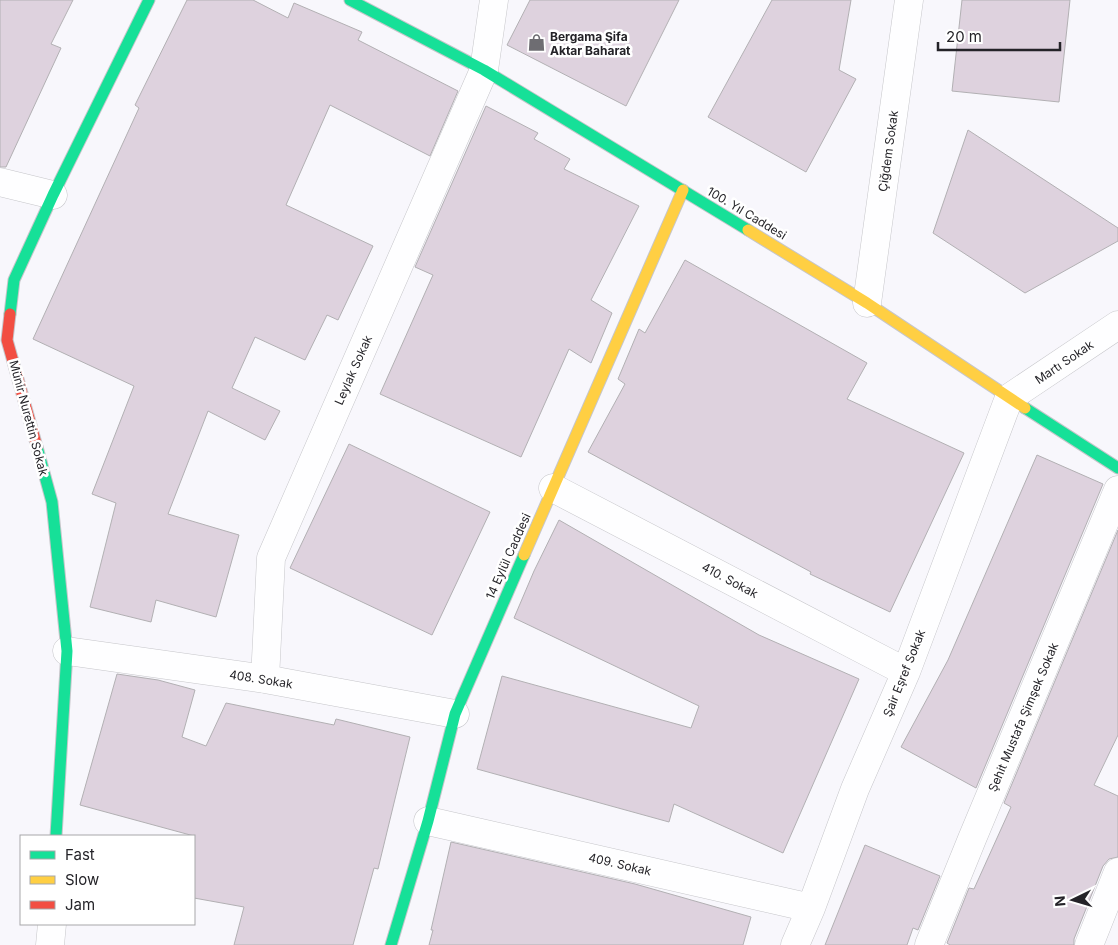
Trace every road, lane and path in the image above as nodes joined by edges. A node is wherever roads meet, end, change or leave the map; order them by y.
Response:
1 (149, 0) edge
2 (350, 0) edge
3 (494, 0) edge
4 (909, 0) edge
5 (484, 70) junction
6 (0, 182) edge
7 (683, 190) junction
8 (53, 195) junction
9 (867, 303) junction
10 (1118, 325) edge
11 (1009, 398) junction
12 (1118, 468) edge
13 (553, 488) junction
14 (1118, 490) edge
15 (67, 651) junction
16 (906, 672) junction
17 (265, 679) junction
18 (455, 714) junction
19 (428, 820) junction
20 (56, 835) edge
21 (1118, 872) edge
22 (811, 908) junction
23 (52, 925) edge
24 (50, 945) edge
25 (390, 945) edge
26 (795, 945) edge
27 (929, 945) edge
28 (1089, 945) edge

1 - 8 street, Münir Nurettin Sokak
2 - 5 street, 100. Yıl Caddesi
3 - 5 street, Leylak Sokak
4 - 9 street, Çiğdem Sokak
5 - 7 street, 100. Yıl Caddesi
5 - 17 street, Leylak Sokak
6 - 8 street
7 - 9 street, 100. Yıl Caddesi
7 - 13 street, 14 Eylül Caddesi
8 - 15 street, Münir Nurettin Sokak
9 - 11 street, 100. Yıl Caddesi
10 - 11 street, Martı Sokak
11 - 12 street, 100. Yıl Caddesi
11 - 16 street, Şair Eşref Sokak
13 - 16 street, 410. Sokak
13 - 18 street, 14 Eylül Caddesi
14 - 27 street, Şehit Mustafa Şimşek Sokak
15 - 17 street, 408. Sokak
15 - 20 street, Münir Nurettin Sokak
16 - 22 street, Şair Eşref Sokak
17 - 18 street, 408. Sokak
18 - 19 street, 14 Eylül Caddesi
19 - 22 street, 409. Sokak
19 - 25 street, 14 Eylül Caddesi
21 - 28 street
22 - 26 street, Şair Eşref Sokak
23 - 24 street

